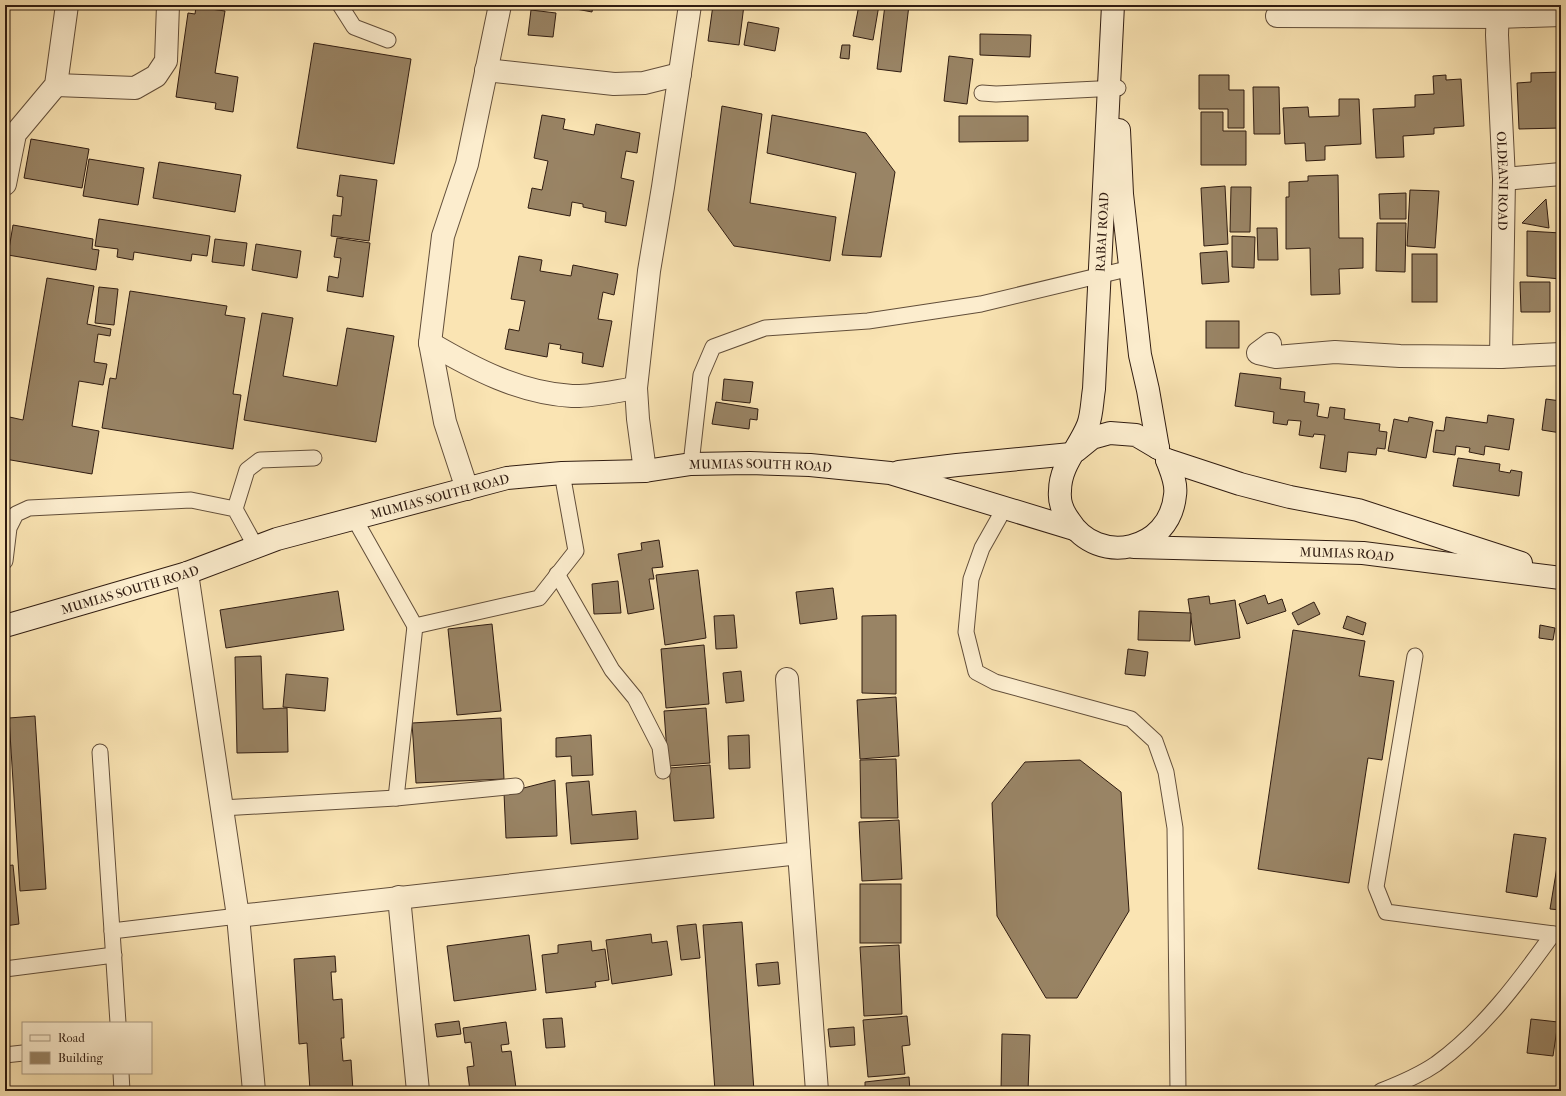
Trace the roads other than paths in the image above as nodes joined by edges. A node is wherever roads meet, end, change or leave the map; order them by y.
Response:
1 (67, 5) edge
2 (168, 5) edge
3 (340, 5) edge
4 (500, 5) edge
5 (690, 5) edge
6 (1113, 5) edge
7 (1498, 11) edge
8 (1561, 15) edge
9 (1277, 16) dead end
10 (388, 40) dead end
11 (486, 70) junction
12 (680, 74) junction
13 (56, 85) junction
14 (1113, 88) junction
15 (982, 93) dead end
16 (1561, 174) edge
17 (1504, 179) junction
18 (5, 184) edge
19 (1132, 268) junction
20 (1100, 276) junction
21 (430, 343) junction
22 (1270, 344) dead end
23 (1561, 354) edge
24 (1501, 357) junction
25 (636, 388) junction
26 (1071, 454) junction
27 (1162, 454) junction
28 (314, 458) dead end
29 (691, 464) junction
30 (645, 470) junction
31 (562, 473) junction
32 (890, 473) junction
33 (467, 489) junction
34 (1004, 508) junction
35 (235, 509) junction
36 (354, 518) junction
37 (1074, 529) junction
38 (256, 547) junction
39 (1132, 547) junction
40 (5, 561) edge
41 (188, 573) junction
42 (557, 574) junction
43 (1561, 577) edge
44 (5, 626) edge
45 (415, 626) junction
46 (1416, 656) dead end
47 (787, 679) dead end
48 (100, 752) dead end
49 (663, 771) dead end
50 (516, 786) dead end
51 (396, 798) junction
52 (222, 808) junction
53 (799, 853) junction
54 (399, 897) junction
55 (238, 916) junction
56 (112, 931) junction
57 (1557, 935) edge
58 (114, 955) junction
59 (5, 969) edge
60 (118, 1022) edge
61 (22, 1053) edge
62 (5, 1056) edge
63 (121, 1074) edge
64 (122, 1091) edge
65 (254, 1091) edge
66 (418, 1091) edge
67 (817, 1091) edge
68 (1178, 1091) edge
69 (1381, 1091) edge

1 - 13 street
2 - 13 street
3 - 10 lane
4 - 11 street
5 - 12 street
6 - 14 street, RABAI ROAD
7 - 8 street
7 - 9 street
7 - 17 street, OLDEANI ROAD
11 - 12 street
11 - 21 street
12 - 25 street
13 - 18 street
14 - 15 lane
14 - 19 street, RABAI ROAD
14 - 20 street, RABAI ROAD
16 - 17 street
17 - 24 street, OLDEANI ROAD
19 - 20 lane
19 - 27 street, RABAI ROAD
20 - 26 street, RABAI ROAD
20 - 29 lane
21 - 25 street
21 - 33 street
22 - 24 street
23 - 24 street
25 - 30 street
26 - 27 street
26 - 32 street, MUMIAS SOUTH ROAD
26 - 37 street
27 - 39 street
27 - 43 street, MUMIAS ROAD
28 - 35 lane
29 - 30 street, MUMIAS SOUTH ROAD
29 - 32 street, MUMIAS SOUTH ROAD
30 - 31 street, MUMIAS SOUTH ROAD
31 - 33 street, MUMIAS SOUTH ROAD
31 - 42 lane
32 - 34 street, MUMIAS SOUTH ROAD
33 - 36 street, MUMIAS SOUTH ROAD
34 - 37 street, MUMIAS SOUTH ROAD
34 - 68 lane
35 - 38 lane
35 - 40 lane
36 - 38 street, MUMIAS SOUTH ROAD
36 - 45 lane
37 - 39 street
38 - 41 street, MUMIAS SOUTH ROAD
39 - 43 street, MUMIAS ROAD
41 - 44 street, MUMIAS SOUTH ROAD
41 - 52 street
42 - 45 lane
42 - 49 lane
45 - 51 lane
46 - 57 lane
47 - 53 street
48 - 56 lane
50 - 51 lane
51 - 52 lane
52 - 55 street
53 - 54 street
53 - 67 street
54 - 55 street
54 - 66 street
55 - 56 lane
55 - 65 street
56 - 58 lane
57 - 69 lane
58 - 59 lane
58 - 60 lane
61 - 62 lane
63 - 64 lane

